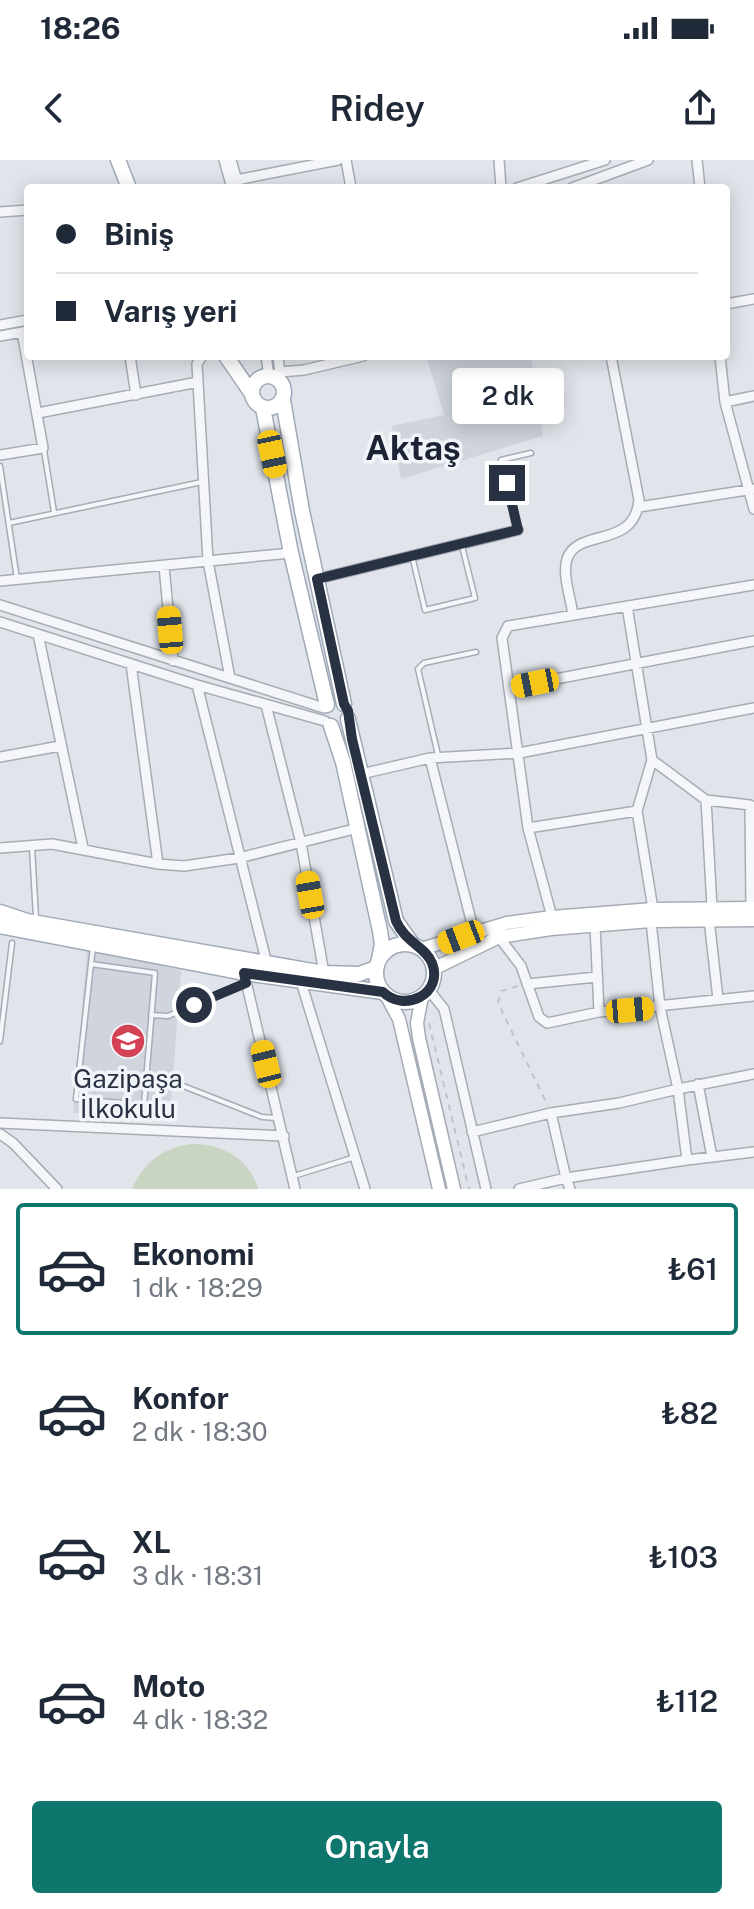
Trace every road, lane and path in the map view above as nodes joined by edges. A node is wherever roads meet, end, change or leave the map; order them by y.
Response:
1 (118, 160) edge
2 (224, 160) edge
3 (231, 160) edge
4 (338, 160) edge
5 (346, 160) edge
6 (499, 160) edge
7 (605, 160) edge
8 (648, 160) edge
9 (697, 160) edge
10 (581, 164) edge
11 (127, 184) edge
12 (236, 184) edge
13 (236, 184) edge
14 (240, 184) edge
15 (350, 184) edge
16 (501, 184) edge
17 (528, 184) edge
18 (590, 184) edge
19 (700, 184) edge
20 (24, 210) edge
21 (0, 212) edge
22 (754, 299) edge
23 (730, 303) edge
24 (24, 321) edge
25 (0, 325) edge
26 (24, 332) edge
27 (0, 336) edge
28 (29, 360) edge
29 (131, 360) edge
30 (200, 360) edge
31 (233, 360) edge
32 (240, 360) edge
33 (266, 360) edge
34 (276, 360) edge
35 (346, 360) edge
36 (612, 360) edge
37 (720, 360) edge
38 (268, 381) junction
39 (198, 382) junction
40 (136, 395) junction
41 (754, 396) edge
42 (283, 400) junction
43 (725, 402) junction
44 (263, 408) junction
45 (38, 413) junction
46 (43, 448) junction
47 (531, 453) dead end
48 (0, 455) edge
49 (0, 466) edge
50 (204, 482) junction
51 (751, 490) edge
52 (639, 507) junction
53 (754, 509) edge
54 (54, 513) junction
55 (9, 523) junction
56 (518, 530) joint
57 (461, 544) junction
58 (291, 553) junction
59 (412, 556) junction
60 (208, 561) junction
61 (164, 566) junction
62 (317, 579) junction
63 (0, 581) edge
64 (17, 581) junction
65 (754, 585) edge
66 (0, 605) edge
67 (627, 606) junction
68 (573, 615) junction
69 (0, 622) edge
70 (38, 634) junction
71 (754, 641) edge
72 (476, 652) dead end
73 (173, 661) junction
74 (131, 664) junction
75 (636, 664) junction
76 (230, 678) junction
77 (197, 685) junction
78 (509, 688) junction
79 (266, 705) junction
80 (754, 708) edge
81 (346, 712) junction
82 (327, 715) junction
83 (646, 729) junction
84 (60, 746) junction
85 (519, 753) junction
86 (0, 757) edge
87 (434, 758) junction
88 (652, 760) junction
89 (361, 774) junction
90 (706, 800) junction
91 (752, 805) edge
92 (637, 811) junction
93 (358, 828) junction
94 (528, 828) junction
95 (301, 843) junction
96 (31, 845) junction
97 (0, 848) edge
98 (83, 848) junction
99 (239, 858) junction
100 (158, 864) junction
101 (0, 912) edge
102 (753, 912) edge
103 (710, 913) junction
104 (652, 915) junction
105 (552, 917) junction
106 (36, 922) junction
107 (595, 925) junction
108 (0, 926) edge
109 (474, 932) junction
110 (499, 937) junction
111 (12, 943) dead end
112 (93, 944) junction
113 (417, 947) junction
114 (377, 963) junction
115 (91, 964) junction
116 (267, 964) junction
117 (433, 969) junction
118 (324, 973) junction
119 (597, 977) junction
120 (245, 978) junction
121 (301, 982) junction
122 (527, 984) junction
123 (426, 993) junction
124 (384, 994) junction
125 (754, 996) edge
126 (718, 999) junction
127 (660, 1007) junction
128 (599, 1012) junction
129 (151, 1015) junction
130 (427, 1018) dead end
131 (0, 1041) edge
132 (754, 1074) edge
133 (146, 1077) junction
134 (698, 1084) junction
135 (678, 1089) junction
136 (551, 1113) junction
137 (279, 1118) junction
138 (0, 1123) edge
139 (472, 1132) junction
140 (0, 1134) edge
141 (284, 1136) junction
142 (754, 1152) edge
143 (355, 1157) junction
144 (712, 1157) junction
145 (687, 1160) junction
146 (292, 1177) junction
147 (566, 1178) junction
148 (57, 1189) edge
149 (295, 1189) edge
150 (365, 1189) edge
151 (439, 1189) edge
152 (454, 1189) edge
153 (469, 1189) edge
154 (486, 1189) edge
155 (519, 1189) edge
156 (570, 1189) edge

1 - 11 main road
2 - 12 street
3 - 13 street
4 - 14 street
5 - 15 street
6 - 16 street
7 - 10 street
8 - 18 street
9 - 19 street
10 - 17 street
20 - 21 street
22 - 23 street
24 - 25 street
26 - 27 street
28 - 45 street
29 - 40 street
30 - 39 street
31 - 38 main road
32 - 38 main road
33 - 38 street
34 - 38 street
35 - 38 street
36 - 52 street
37 - 43 street
38 - 42 main road
38 - 44 main road
39 - 40 street
39 - 50 street
40 - 45 street
41 - 43 street
42 - 44 main road
42 - 62 main road
43 - 51 street
44 - 58 main road
45 - 46 street
46 - 48 street
46 - 54 lane
47 - 56 lane
49 - 55 lane
50 - 54 lane
50 - 60 street
51 - 52 street
51 - 53 street
52 - 68 street
54 - 55 lane
55 - 64 lane
56 - 57 street
57 - 59 street
57 - 59 lane
58 - 60 street
58 - 82 main road
59 - 62 street
60 - 61 street
60 - 76 street
61 - 64 street
61 - 73 street
62 - 81 main road
63 - 64 street
65 - 67 street
66 - 73 street
67 - 68 street
67 - 75 street
68 - 78 street
69 - 70 street
70 - 74 street
70 - 84 street
71 - 75 street
72 - 87 lane
73 - 76 street
74 - 77 street
74 - 100 street
75 - 78 street
75 - 83 street
76 - 82 street
77 - 79 street
77 - 99 street
78 - 85 street
79 - 82 street
79 - 95 street
80 - 83 street
81 - 82 main road
81 - 82 main road
81 - 89 main road
82 - 93 main road
83 - 85 street
83 - 88 street
84 - 86 street
84 - 98 street
85 - 87 street
85 - 94 street
87 - 89 street
87 - 109 street
88 - 90 street
88 - 92 street
89 - 113 main road
90 - 91 street
90 - 103 street
91 - 102 street
92 - 94 street
92 - 104 street
93 - 95 street
93 - 114 main road
94 - 105 street
95 - 99 street
95 - 118 street
96 - 97 street
96 - 98 street
96 - 106 lane
98 - 100 street
99 - 100 street
99 - 116 street
101 - 106 main road
102 - 103 main road
103 - 104 main road
103 - 126 street
104 - 105 main road
104 - 107 main road
104 - 127 street
105 - 109 main road
106 - 116 main road
107 - 110 main road
107 - 119 street
108 - 112 main road
109 - 113 main road
110 - 117 main road
110 - 122 street
111 - 131 lane
112 - 115 lane
112 - 120 main road
113 - 114 main road
113 - 117 main road
114 - 118 main road
114 - 124 main road
115 - 129 lane
115 - 133 lane
116 - 118 main road
117 - 123 main road
119 - 122 street
119 - 128 street
120 - 121 main road
120 - 129 lane
120 - 137 street
121 - 124 main road
121 - 143 street
122 - 128 street
122 - 136 path
123 - 124 main road
123 - 139 street
123 - 152 main road
124 - 151 main road
125 - 126 street
126 - 127 street
127 - 128 street
127 - 135 street
129 - 133 lane
130 - 153 path
132 - 134 street
133 - 137 lane
134 - 135 street
134 - 144 street
135 - 136 street
135 - 145 street
136 - 139 street
136 - 147 street
137 - 141 street
138 - 141 street
139 - 154 street
140 - 148 street
141 - 146 street
142 - 144 street
143 - 146 lane
143 - 150 street
144 - 145 street
145 - 147 street
146 - 149 street
147 - 155 street
147 - 156 street

